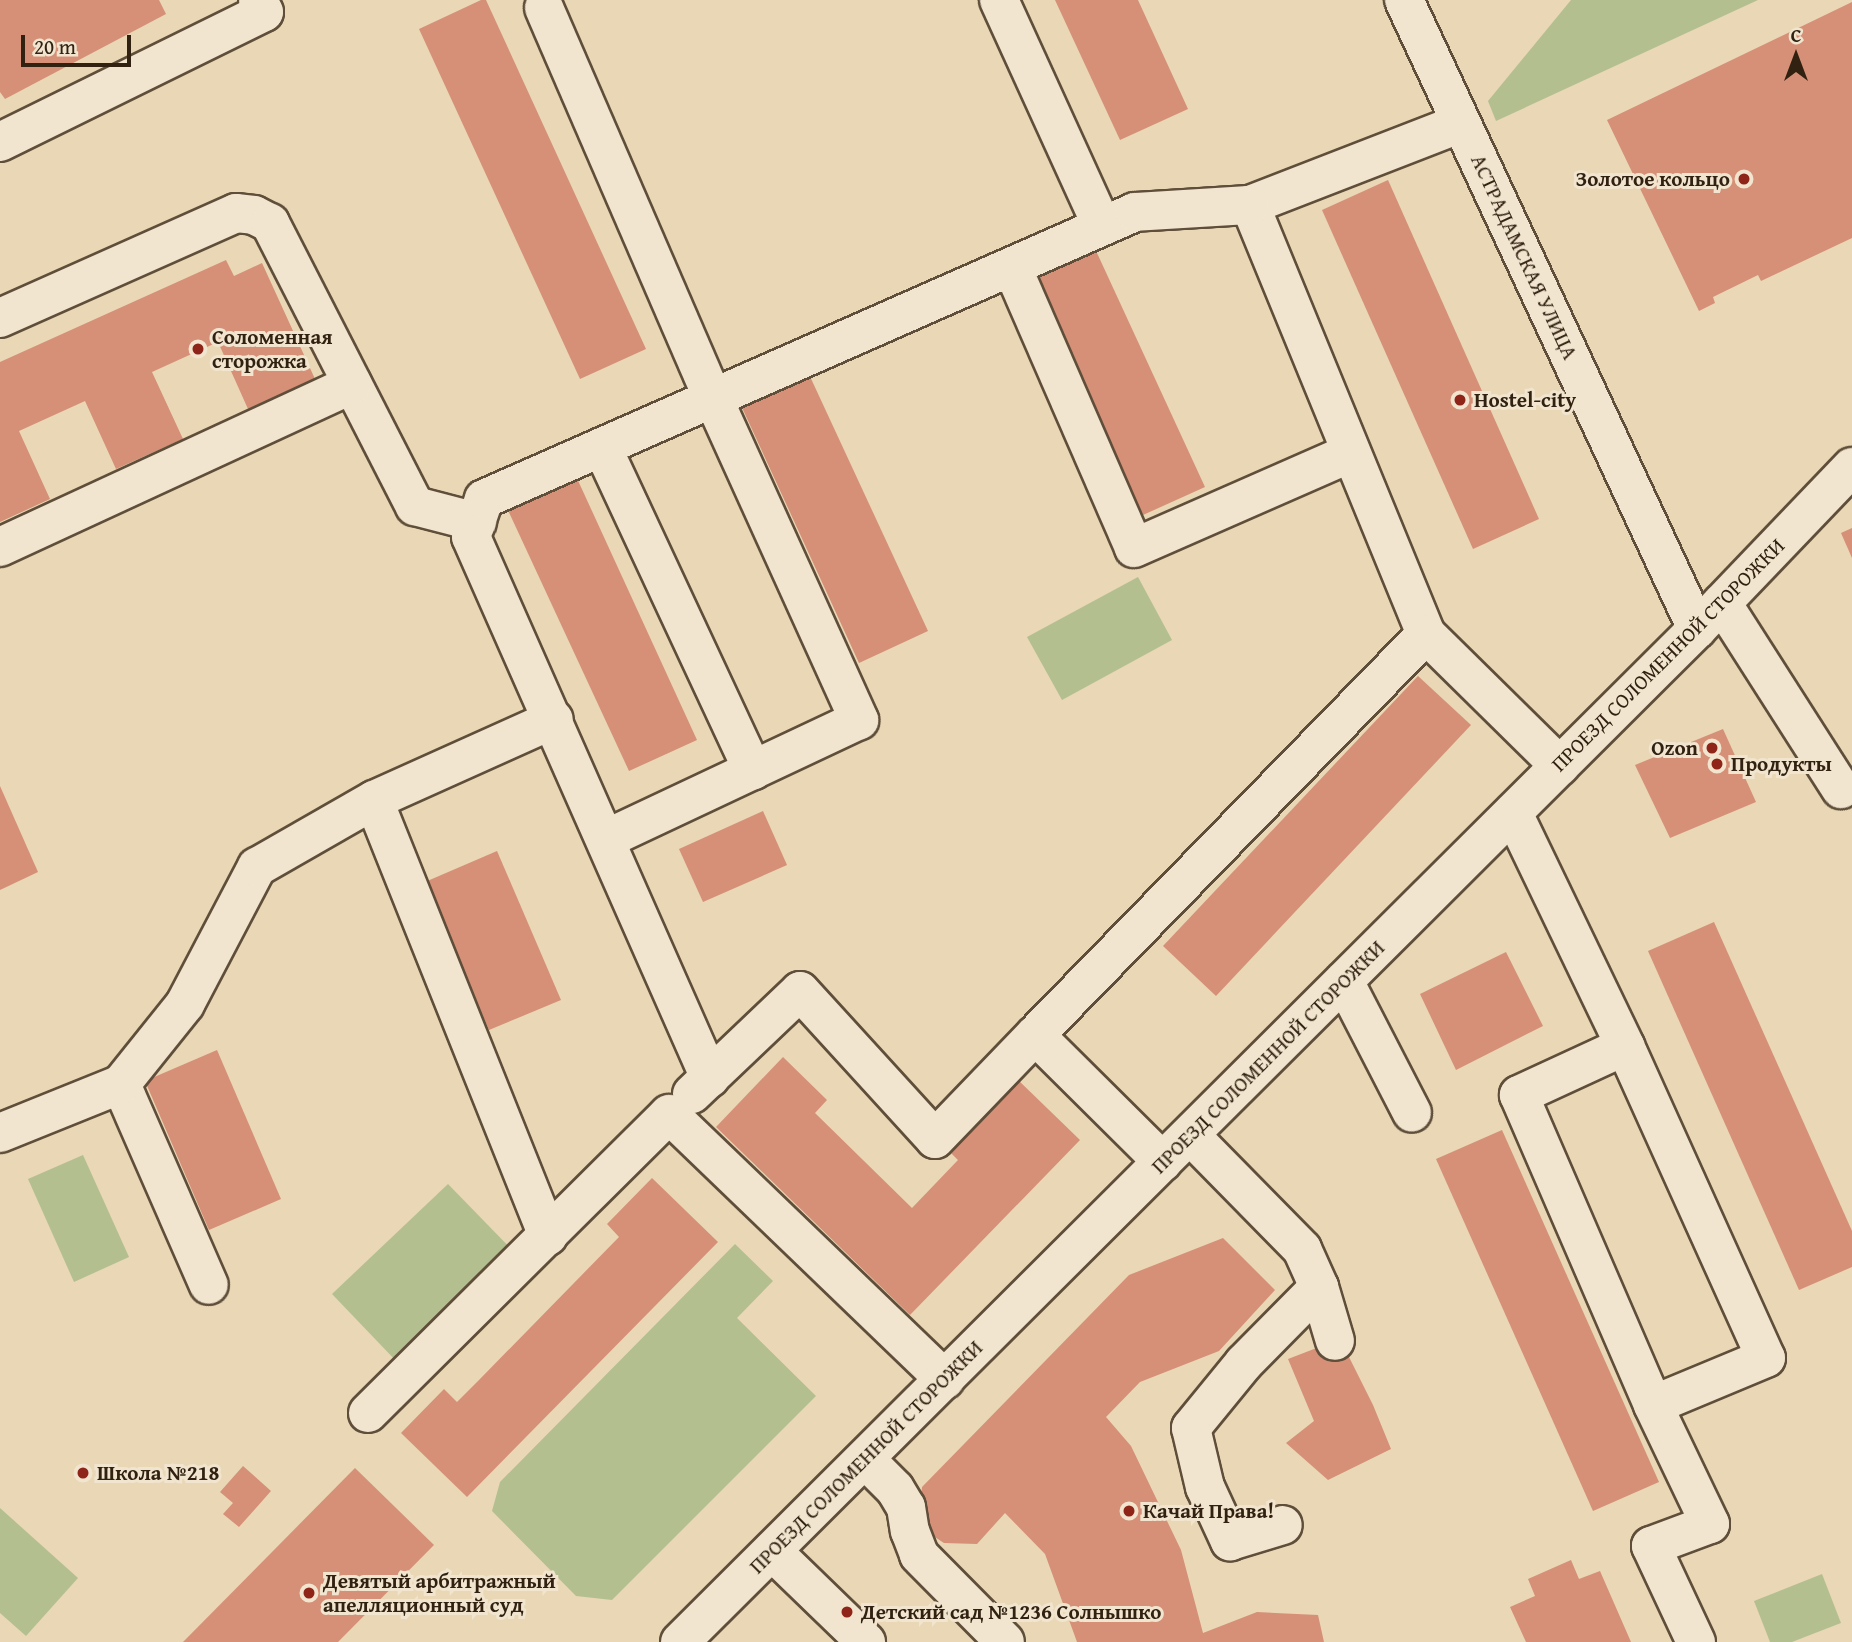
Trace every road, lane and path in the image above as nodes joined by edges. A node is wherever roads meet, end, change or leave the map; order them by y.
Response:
1 (258, 0) edge
2 (999, 0) edge
3 (1404, 0) edge
4 (544, 8) dead end
5 (1461, 123) junction
6 (0, 142) edge
7 (1250, 205) junction
8 (1102, 226) junction
9 (1012, 267) junction
10 (0, 318) edge
11 (352, 384) junction
12 (713, 398) junction
13 (602, 447) junction
14 (1350, 453) junction
15 (1852, 467) edge
16 (477, 522) junction
17 (0, 547) edge
18 (1709, 616) junction
19 (1426, 634) junction
20 (554, 719) junction
21 (1560, 766) junction
22 (752, 771) junction
23 (1841, 789) dead end
24 (374, 800) junction
25 (1513, 813) junction
26 (606, 839) junction
27 (1344, 982) junction
28 (1035, 1035) junction
29 (1625, 1046) junction
30 (710, 1078) junction
31 (121, 1084) junction
32 (1412, 1113) dead end
33 (669, 1114) junction
34 (0, 1133) edge
35 (1190, 1135) junction
36 (1163, 1162) junction
37 (548, 1236) junction
38 (209, 1285) dead end
39 (1319, 1287) junction
40 (1335, 1341) dead end
41 (945, 1380) junction
42 (1653, 1405) junction
43 (368, 1413) dead end
44 (865, 1459) junction
45 (1283, 1525) dead end
46 (772, 1551) junction
47 (680, 1642) edge
48 (866, 1642) edge
49 (1005, 1642) edge
50 (1696, 1642) edge

1 - 6 street
2 - 8 street
3 - 5 street, АСТРАДАМСКАЯ УЛИЦА
4 - 12 street
5 - 7 street
5 - 18 street, АСТРАДАМСКАЯ УЛИЦА
7 - 8 street
7 - 14 street
8 - 9 street
9 - 12 street
9 - 14 street
10 - 11 street
11 - 16 street
11 - 17 street
12 - 13 street
12 - 22 street
13 - 16 street
13 - 22 street
14 - 19 street
15 - 18 street, ПРОЕЗД СОЛОМЕННОЙ СТОРОЖКИ
16 - 20 street
18 - 21 street, ПРОЕЗД СОЛОМЕННОЙ СТОРОЖКИ
18 - 23 street, АСТРАДАМСКАЯ УЛИЦА
19 - 21 street
19 - 28 street
20 - 24 street
20 - 26 street
21 - 25 street, ПРОЕЗД СОЛОМЕННОЙ СТОРОЖКИ
22 - 26 street
24 - 31 street
24 - 37 street
25 - 27 street, ПРОЕЗД СОЛОМЕННОЙ СТОРОЖКИ
25 - 29 street
26 - 30 street
27 - 32 street
27 - 35 street, ПРОЕЗД СОЛОМЕННОЙ СТОРОЖКИ
28 - 30 street
28 - 36 street
29 - 42 street
29 - 42 street
30 - 33 street
31 - 34 street
31 - 38 street
33 - 37 street
33 - 41 street
35 - 36 street, ПРОЕЗД СОЛОМЕННОЙ СТОРОЖКИ
35 - 39 street
36 - 41 street, ПРОЕЗД СОЛОМЕННОЙ СТОРОЖКИ
37 - 43 street
39 - 40 street
39 - 45 street
41 - 44 street, ПРОЕЗД СОЛОМЕННОЙ СТОРОЖКИ
42 - 50 street
44 - 46 street, ПРОЕЗД СОЛОМЕННОЙ СТОРОЖКИ
44 - 49 street
46 - 47 street, ПРОЕЗД СОЛОМЕННОЙ СТОРОЖКИ
46 - 48 street

